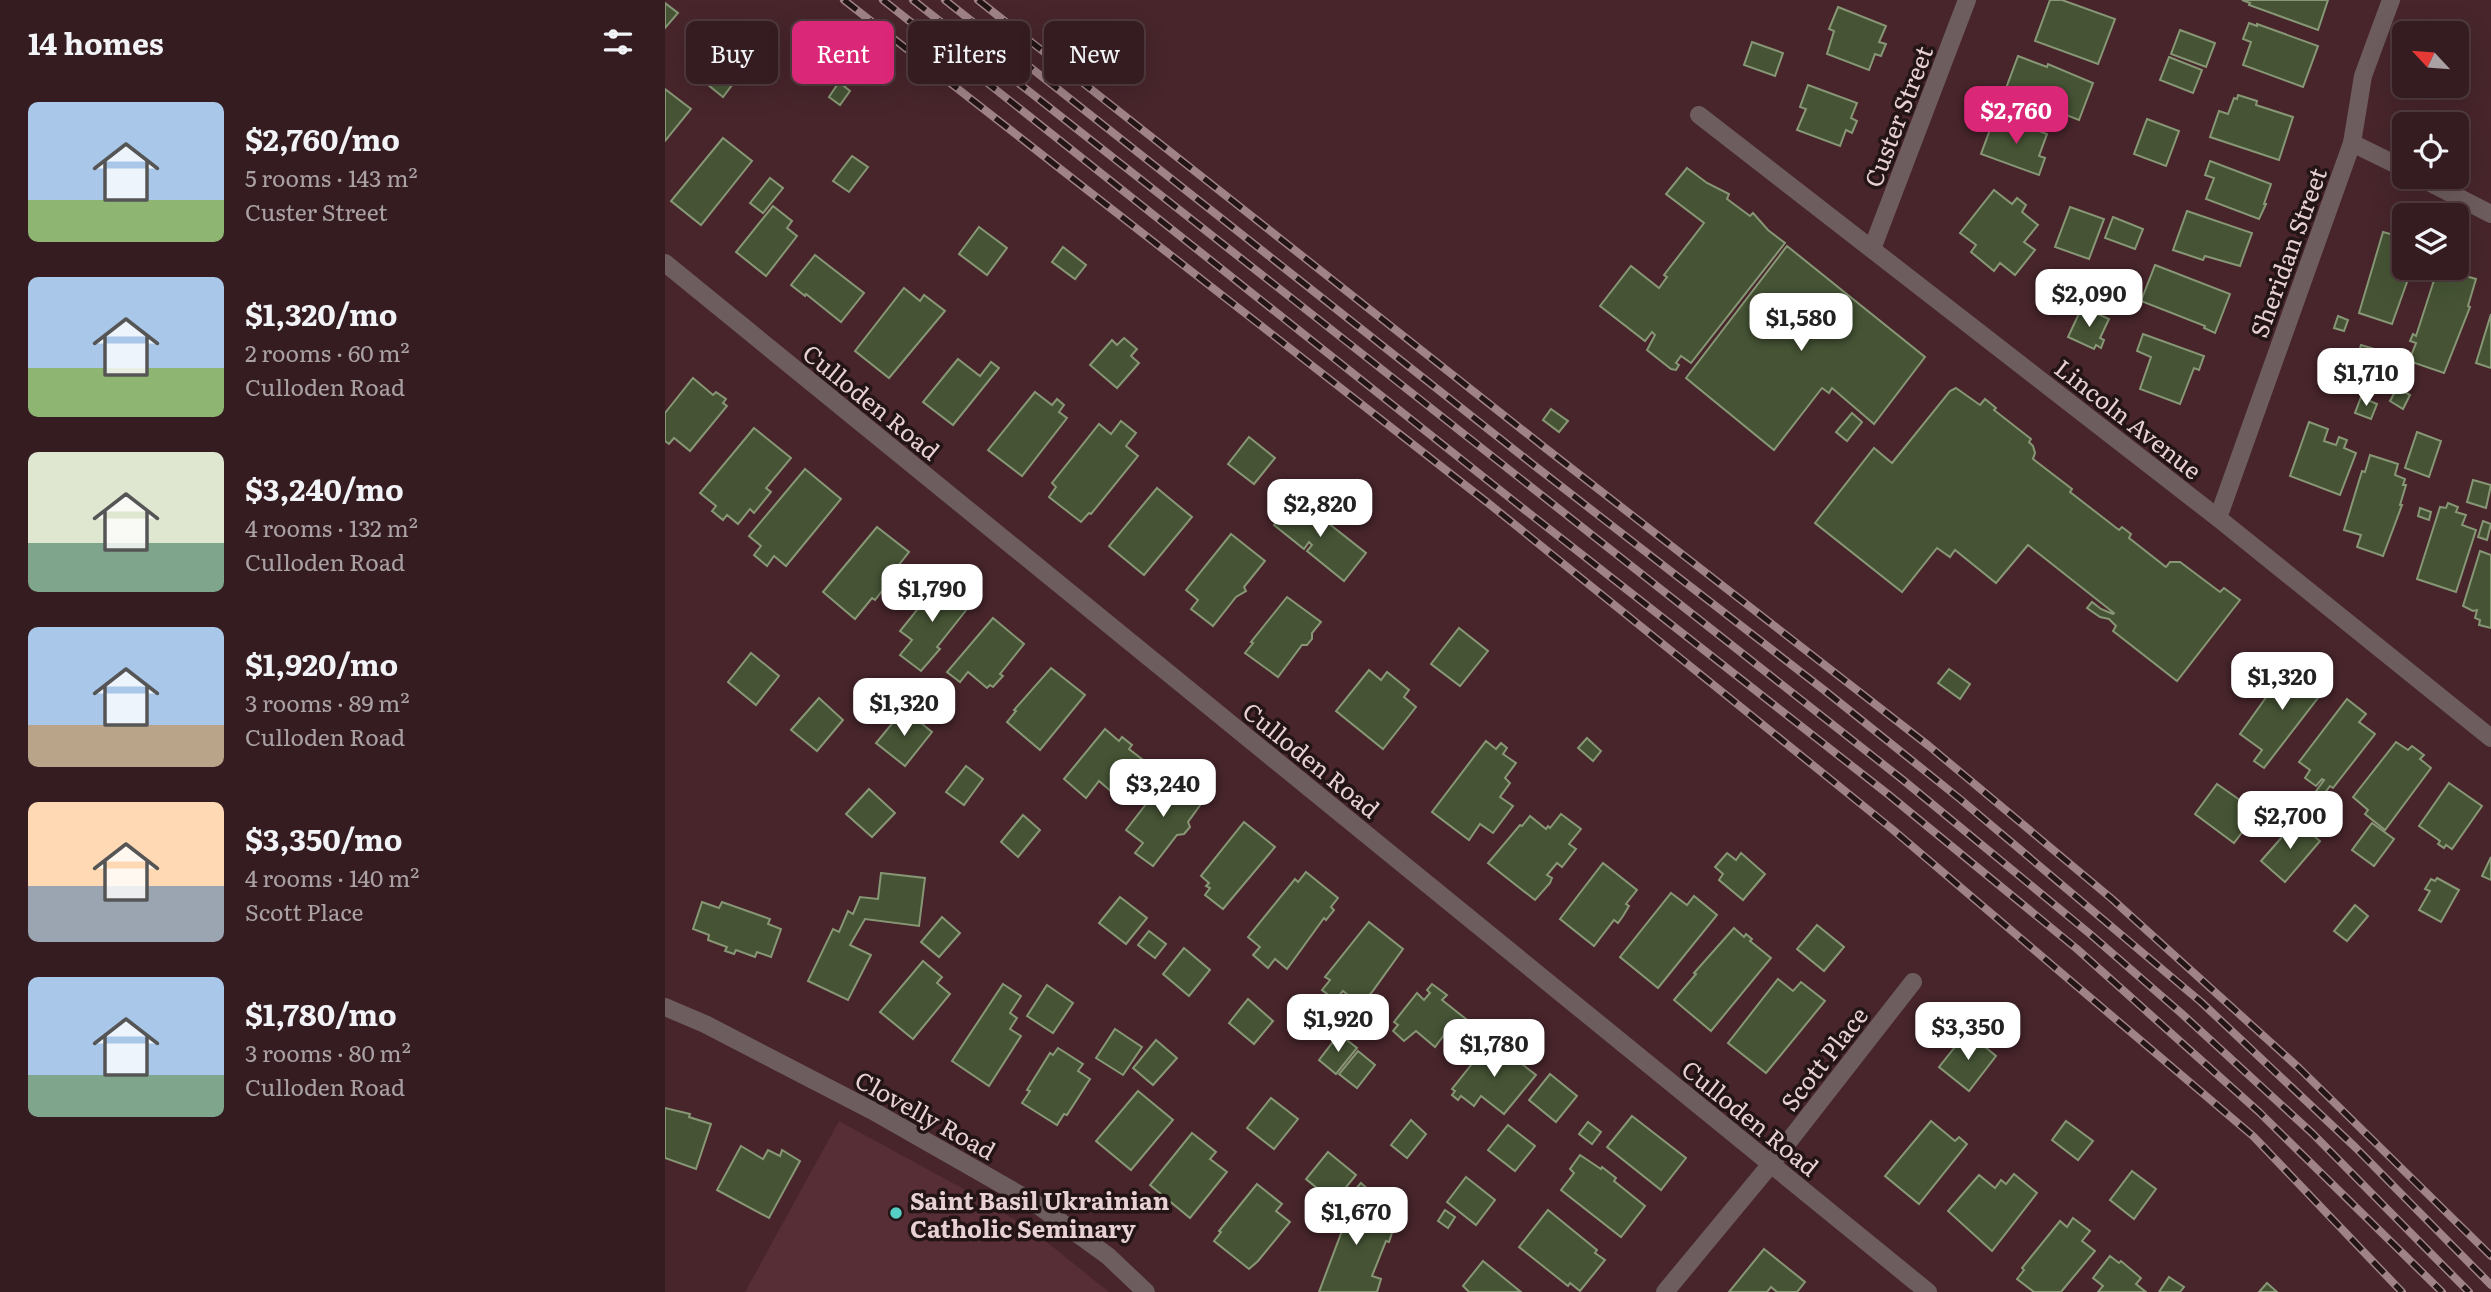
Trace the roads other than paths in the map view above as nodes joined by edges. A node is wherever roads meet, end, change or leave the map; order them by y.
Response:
1 (1967, 0) edge
2 (2391, 0) edge
3 (1699, 115) dead end
4 (2351, 143) junction
5 (2392, 163) edge
6 (2442, 189) edge
7 (2491, 214) edge
8 (1872, 249) junction
9 (665, 263) edge
10 (2218, 518) junction
11 (2491, 738) edge
12 (1913, 982) dead end
13 (665, 1007) edge
14 (1771, 1164) junction
15 (1146, 1292) edge
16 (1665, 1292) edge
17 (1928, 1292) edge

1 - 8 street, Custer Street
2 - 4 street, Sheridan Street
3 - 8 street, Lincoln Avenue
4 - 5 street
4 - 10 street, Sheridan Street
6 - 7 street
8 - 10 street, Lincoln Avenue
9 - 14 street, Culloden Road
10 - 11 street, Lincoln Avenue
12 - 14 street, Scott Place
13 - 15 street, Clovelly Road
14 - 16 street, Scott Place
14 - 17 street, Culloden Road

